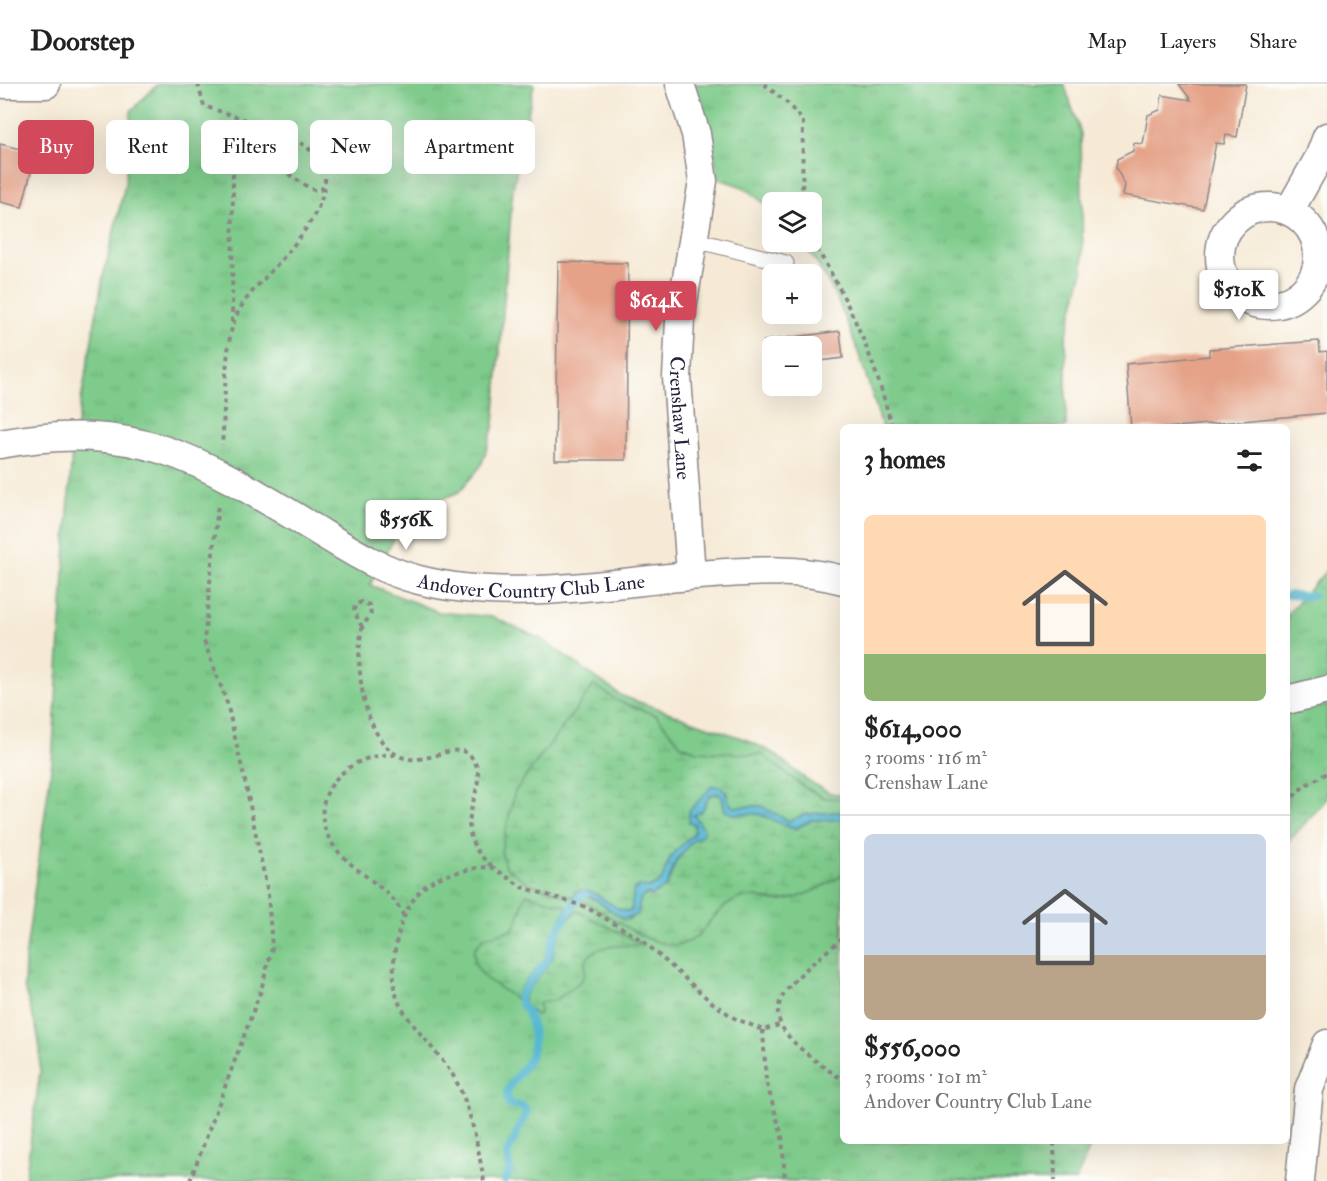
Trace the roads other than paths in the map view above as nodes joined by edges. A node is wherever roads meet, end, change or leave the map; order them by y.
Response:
1 (5, 84) edge
2 (46, 84) edge
3 (680, 84) edge
4 (1327, 138) edge
5 (1317, 179) edge
6 (1289, 211) dead end
7 (695, 240) junction
8 (786, 263) dead end
9 (0, 444) edge
10 (691, 575) junction
11 (840, 580) edge
12 (1327, 690) edge
13 (1290, 699) edge
14 (1327, 1044) edge
15 (1300, 1181) edge

1 - 2 street
3 - 7 street, Crenshaw Lane
4 - 5 street
5 - 6 street
7 - 8 lane
7 - 10 street, Crenshaw Lane
9 - 10 street, Andover Country Club Lane
10 - 11 street, Andover Country Club Lane
12 - 13 street
14 - 15 street

